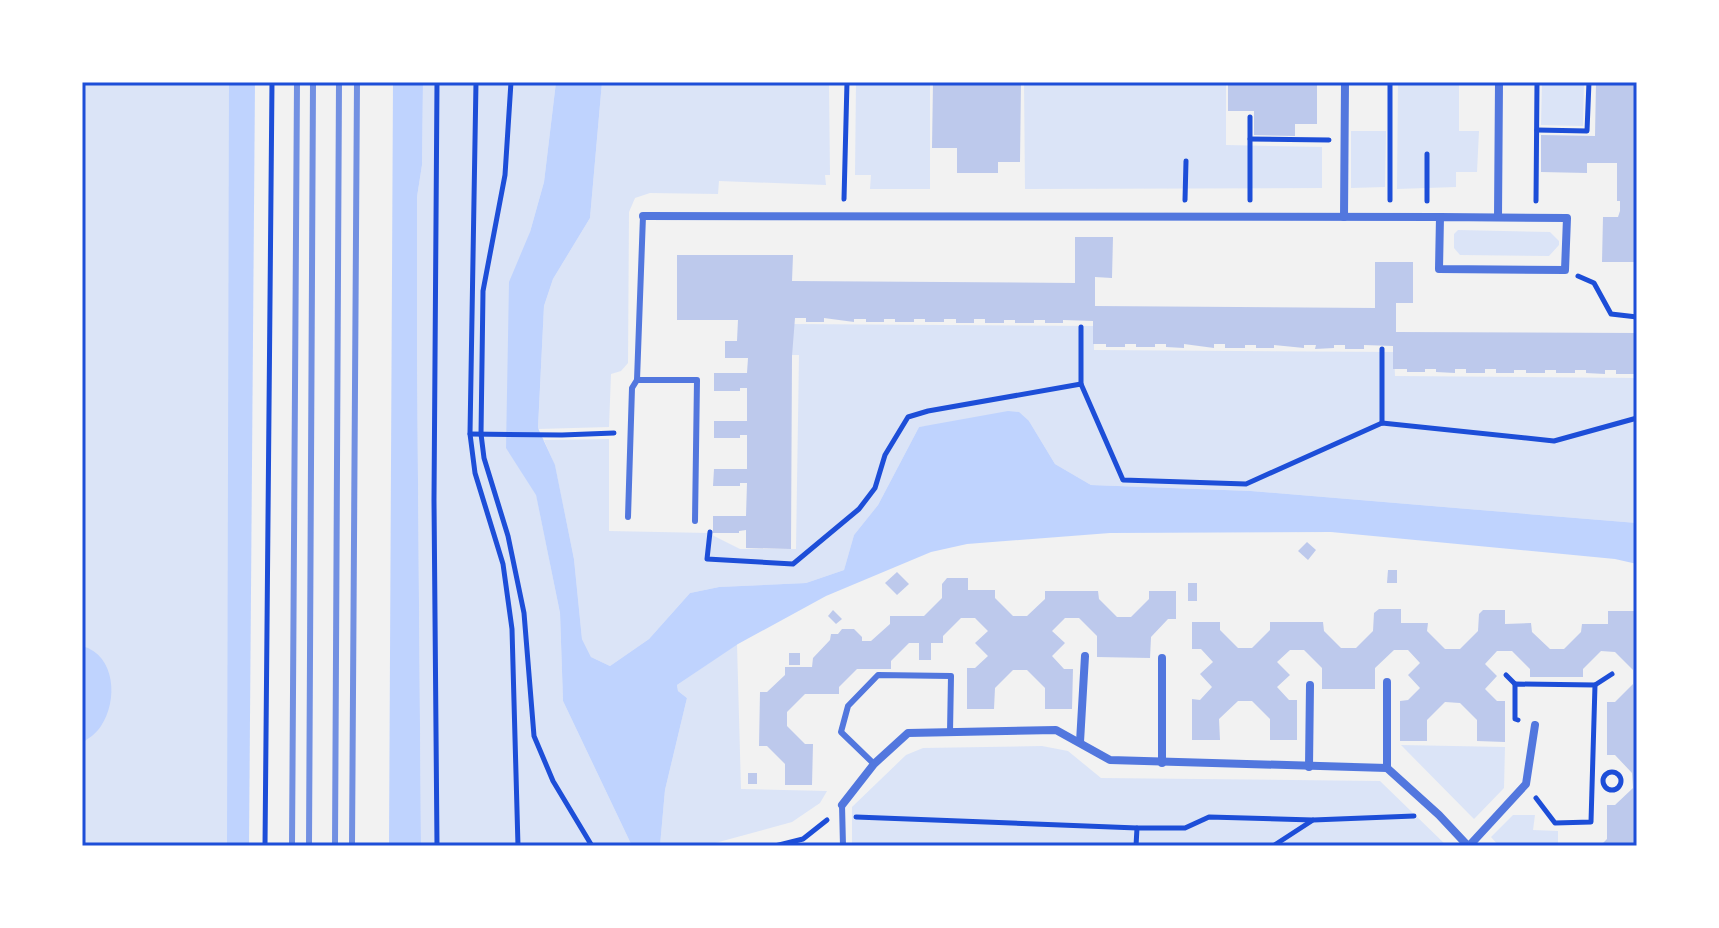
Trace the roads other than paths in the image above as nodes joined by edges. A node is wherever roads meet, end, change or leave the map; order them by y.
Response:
1 (1345, 82) edge
2 (1499, 82) edge
3 (643, 216) joint
4 (1344, 217) junction
5 (1440, 217) junction
6 (1498, 217) junction
7 (637, 380) junction
8 (628, 517) dead end
9 (695, 521) road end
10 (1085, 656) dead end
11 (1162, 658) dead end
12 (1387, 682) dead end
13 (1310, 685) dead end
14 (1535, 725) road end
15 (950, 732) junction
16 (1080, 742) junction
17 (1162, 763) junction
18 (874, 764) junction
19 (1309, 767) junction
20 (1387, 768) junction
21 (842, 805) joint
22 (843, 846) edge
23 (1468, 846) edge

1 - 4 street
2 - 6 street
3 - 4 street
3 - 7 lane
4 - 5 street
5 - 6 street
5 - 6 street
7 - 8 lane
7 - 9 lane
10 - 16 street
11 - 17 street
12 - 20 street
13 - 19 street
14 - 23 street
15 - 16 street
15 - 18 street
15 - 18 lane
16 - 17 street
17 - 19 street
18 - 21 street
19 - 20 street
20 - 23 street
21 - 22 lane

